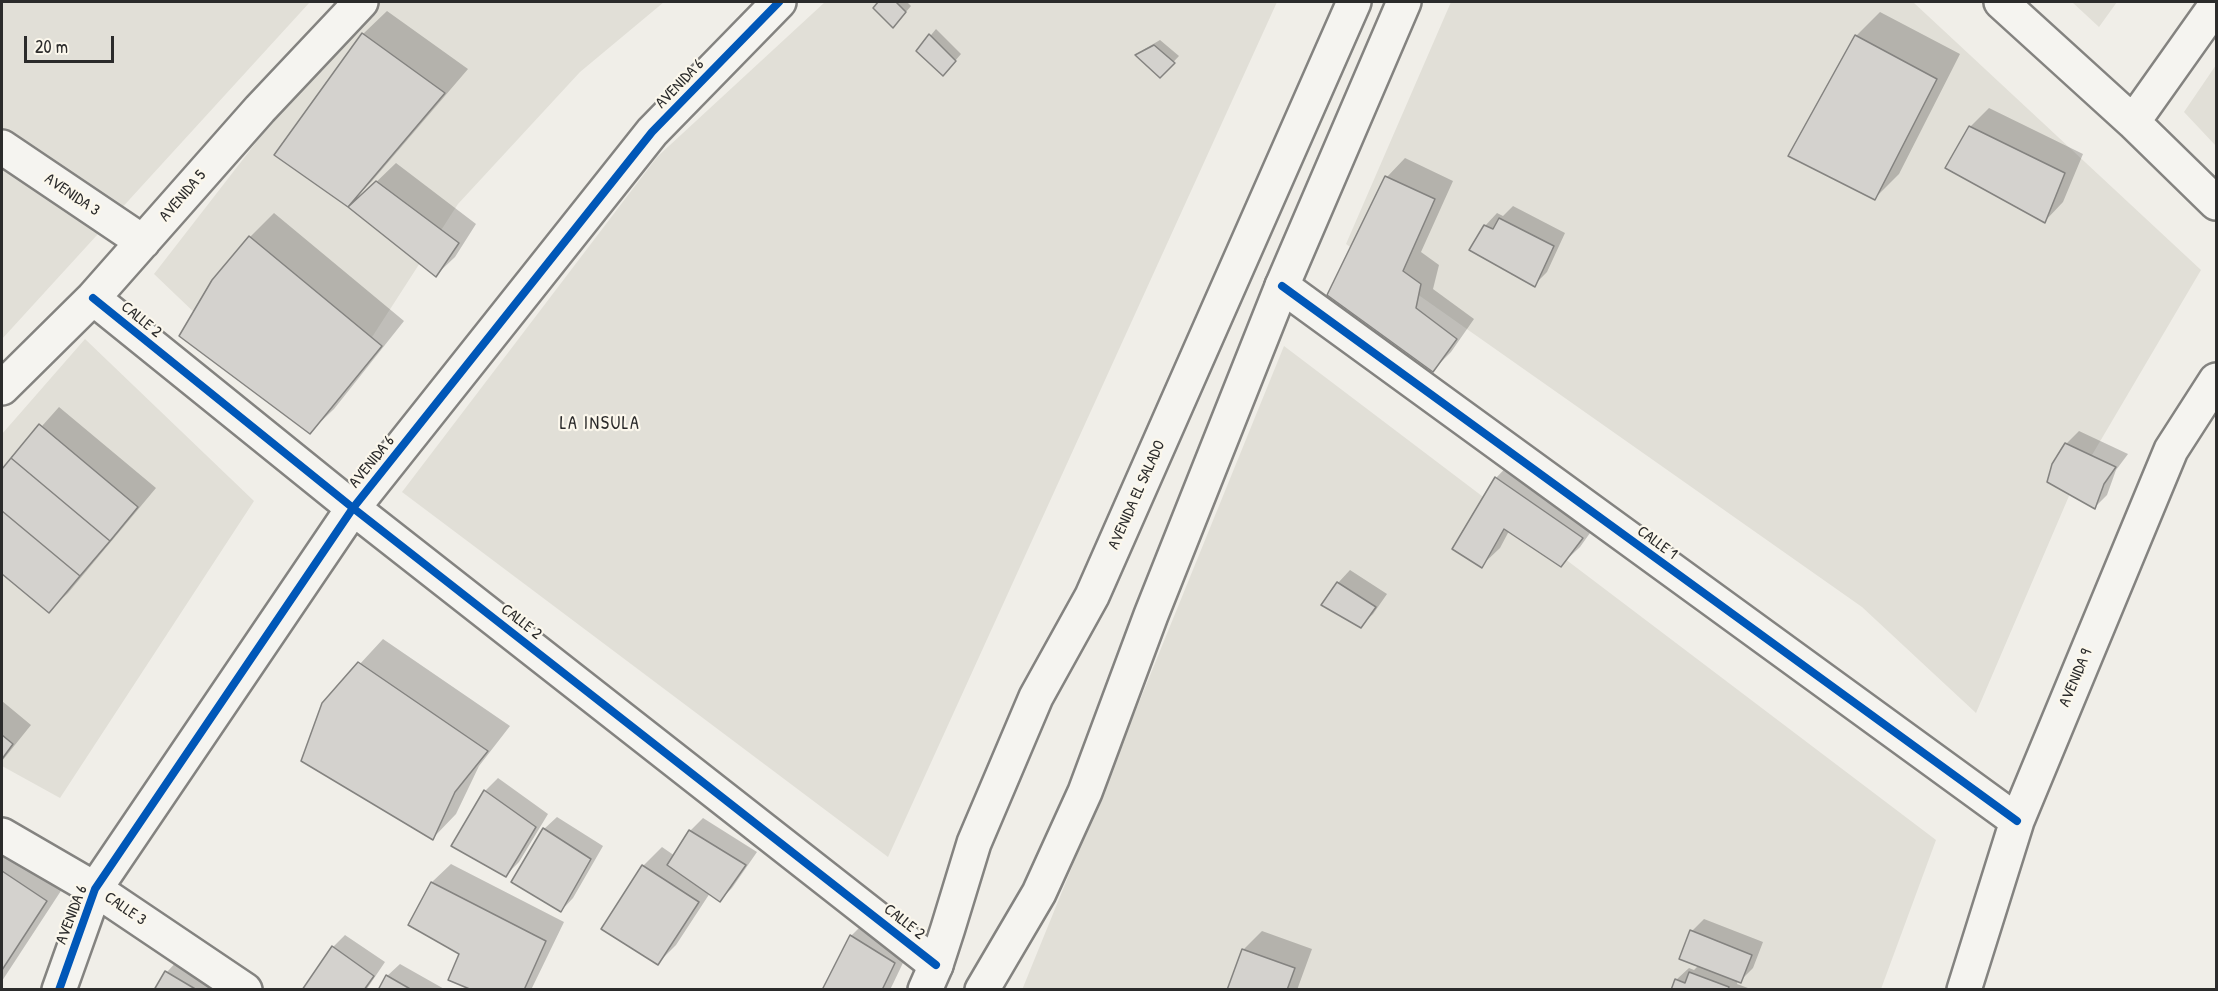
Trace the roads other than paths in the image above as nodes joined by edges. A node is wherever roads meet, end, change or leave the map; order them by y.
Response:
1 (361, 2) edge
2 (779, 2) edge
3 (1354, 2) edge
4 (1404, 2) edge
5 (2001, 2) edge
6 (2217, 5) edge
7 (2133, 122) junction
8 (2, 147) edge
9 (2217, 203) edge
10 (142, 242) junction
11 (1282, 286) junction
12 (93, 298) junction
13 (2217, 380) edge
14 (2, 388) edge
15 (353, 508) junction
16 (2017, 821) junction
17 (2, 835) edge
18 (94, 889) junction
19 (931, 977) edge
20 (59, 990) edge
21 (245, 990) edge
22 (982, 990) edge
23 (1964, 990) edge

1 - 10 street, AVENIDA 5
2 - 15 street, AVENIDA 6
3 - 19 street, AVENIDA EL SALADO
4 - 11 street
5 - 7 street
6 - 7 street
7 - 9 street
8 - 10 street, AVENIDA 3
10 - 12 street, AVENIDA 5
11 - 16 street, CALLE 1
11 - 22 street
12 - 14 street, AVENIDA 5
12 - 15 street, CALLE 2
13 - 16 street, AVENIDA 9
15 - 18 street, AVENIDA 6
15 - 19 street, CALLE 2
16 - 23 street, AVENIDA 9
17 - 18 street, CALLE 3
18 - 20 street, AVENIDA 6
18 - 21 street, CALLE 3

